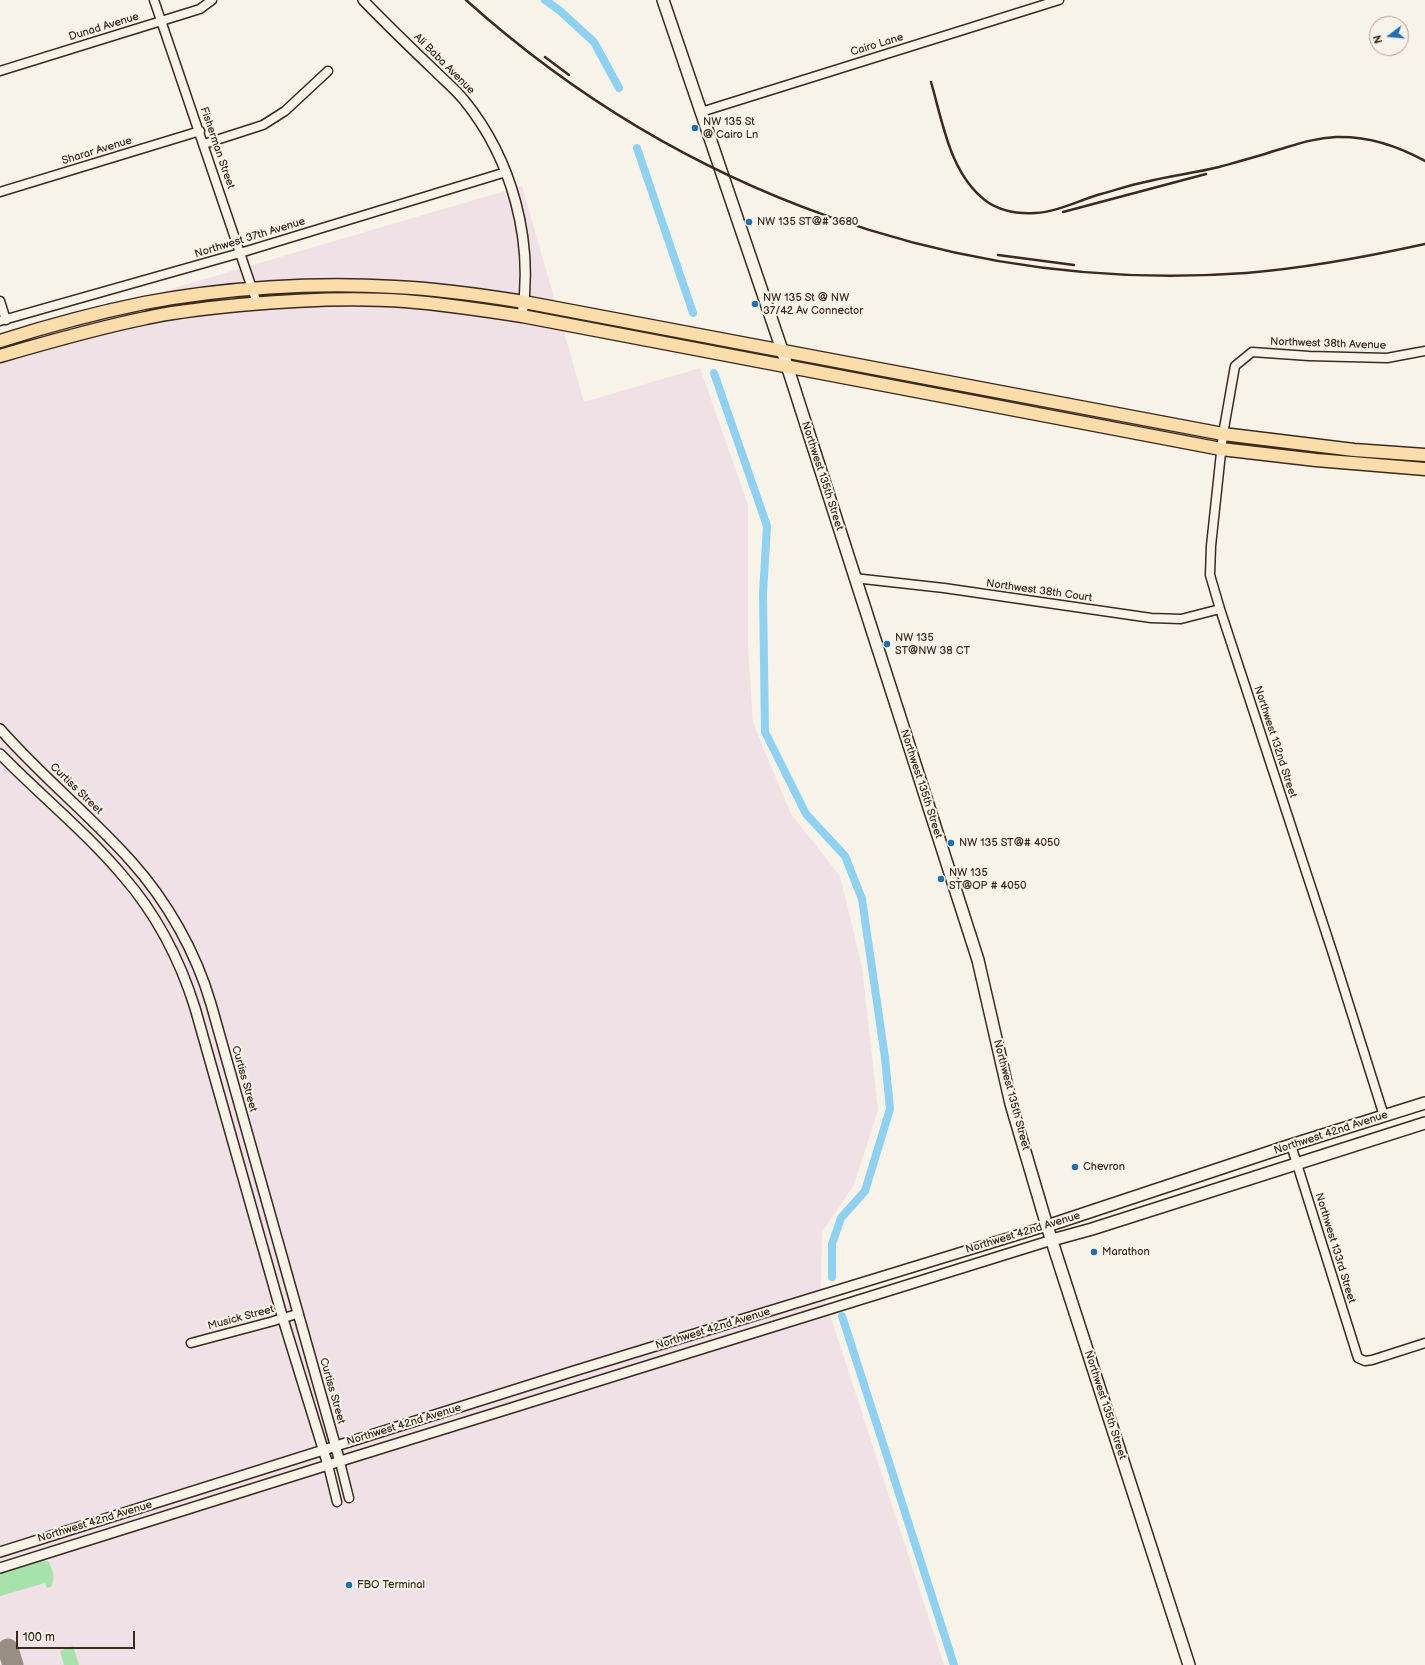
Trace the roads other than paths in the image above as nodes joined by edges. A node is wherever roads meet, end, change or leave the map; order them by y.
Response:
1 (154, 0) edge
2 (212, 0) edge
3 (363, 0) edge
4 (663, 0) edge
5 (1059, 0) edge
6 (161, 21) junction
7 (0, 71) edge
8 (328, 71) dead end
9 (701, 112) junction
10 (200, 131) junction
11 (204, 144) junction
12 (506, 172) junction
13 (0, 192) edge
14 (240, 253) junction
15 (252, 289) junction
16 (0, 301) edge
17 (524, 302) junction
18 (257, 303) junction
19 (522, 316) junction
20 (3, 321) edge
21 (0, 341) edge
22 (782, 350) junction
23 (1425, 351) edge
24 (0, 356) edge
25 (787, 366) junction
26 (1235, 366) joint
27 (1223, 434) junction
28 (1221, 449) junction
29 (1425, 456) edge
30 (1425, 469) edge
31 (854, 578) junction
32 (1220, 609) junction
33 (0, 729) edge
34 (0, 754) edge
35 (152, 887) junction
36 (139, 896) junction
37 (1425, 1103) edge
38 (1384, 1116) junction
39 (1425, 1123) edge
40 (1390, 1134) junction
41 (1291, 1145) junction
42 (1297, 1164) junction
43 (1047, 1226) junction
44 (1052, 1240) junction
45 (819, 1296) junction
46 (823, 1310) junction
47 (297, 1314) junction
48 (283, 1319) junction
49 (191, 1343) dead end
50 (1425, 1343) edge
51 (574, 1371) junction
52 (579, 1387) junction
53 (335, 1446) junction
54 (323, 1450) junction
55 (340, 1462) junction
56 (328, 1465) junction
57 (349, 1498) dead end
58 (337, 1502) dead end
59 (47, 1537) junction
60 (0, 1552) edge
61 (51, 1552) junction
62 (0, 1568) edge
63 (1189, 1665) edge

1 - 6 street, Fisherman Street
2 - 6 street, Dunad Avenue
3 - 12 street, Ali Baba Avenue
4 - 9 main road, Northwest 135th Street
5 - 9 street, Cairo Lane
6 - 7 street, Dunad Avenue
6 - 10 street, Fisherman Street
8 - 11 street
9 - 22 main road, Northwest 135th Street
10 - 11 street, Fisherman Street
10 - 13 street, Sharar Avenue
11 - 14 street, Fisherman Street
12 - 14 street, Northwest 37th Avenue
12 - 17 street, Ali Baba Avenue
14 - 15 street, Fisherman Street
14 - 20 street, Northwest 37th Avenue
15 - 17 main road
15 - 18 street, Fisherman Street
15 - 21 main road
16 - 20 street
17 - 19 street, Ali Baba Avenue
17 - 22 main road
18 - 19 main road
18 - 24 main road
19 - 25 main road
22 - 25 main road, Northwest 135th Street
22 - 27 main road
23 - 26 street, Northwest 38th Avenue
25 - 28 main road
25 - 31 main road, Northwest 135th Street
26 - 27 street, Northwest 132nd Street
27 - 28 street, Northwest 132nd Street
27 - 29 main road
28 - 30 main road
28 - 32 street, Northwest 132nd Street
31 - 32 street, Northwest 38th Court
31 - 43 main road, Northwest 135th Street
32 - 38 street, Northwest 132nd Street
33 - 35 street, Curtiss Street
34 - 36 street
35 - 36 street
35 - 47 street, Curtiss Street
36 - 48 street
37 - 38 main road, Northwest 42nd Avenue
38 - 40 main road
38 - 41 main road, Northwest 42nd Avenue
39 - 40 main road, Northwest 42nd Avenue
40 - 42 main road, Northwest 42nd Avenue
41 - 42 street, Northwest 133rd Street
41 - 43 main road, Northwest 42nd Avenue
42 - 44 main road, Northwest 42nd Avenue
42 - 50 street, Northwest 133rd Street
43 - 44 main road, Northwest 135th Street
43 - 45 street, Northwest 42nd Avenue
44 - 46 street, Northwest 42nd Avenue
44 - 63 main road, Northwest 135th Street
45 - 46 street
45 - 51 street, Northwest 42nd Avenue
46 - 52 street, Northwest 42nd Avenue
47 - 48 street, Musick Street
47 - 53 street, Curtiss Street
48 - 49 street, Musick Street
48 - 54 street
51 - 52 street
51 - 53 street, Northwest 42nd Avenue
52 - 55 street, Northwest 42nd Avenue
53 - 54 street, Northwest 42nd Avenue
53 - 55 street, Curtiss Street
54 - 56 street
54 - 59 street, Northwest 42nd Avenue
55 - 56 street, Northwest 42nd Avenue
55 - 57 street, Curtiss Street
56 - 58 street
56 - 61 street, Northwest 42nd Avenue
59 - 60 street, Northwest 42nd Avenue
59 - 61 street
61 - 62 street, Northwest 42nd Avenue

